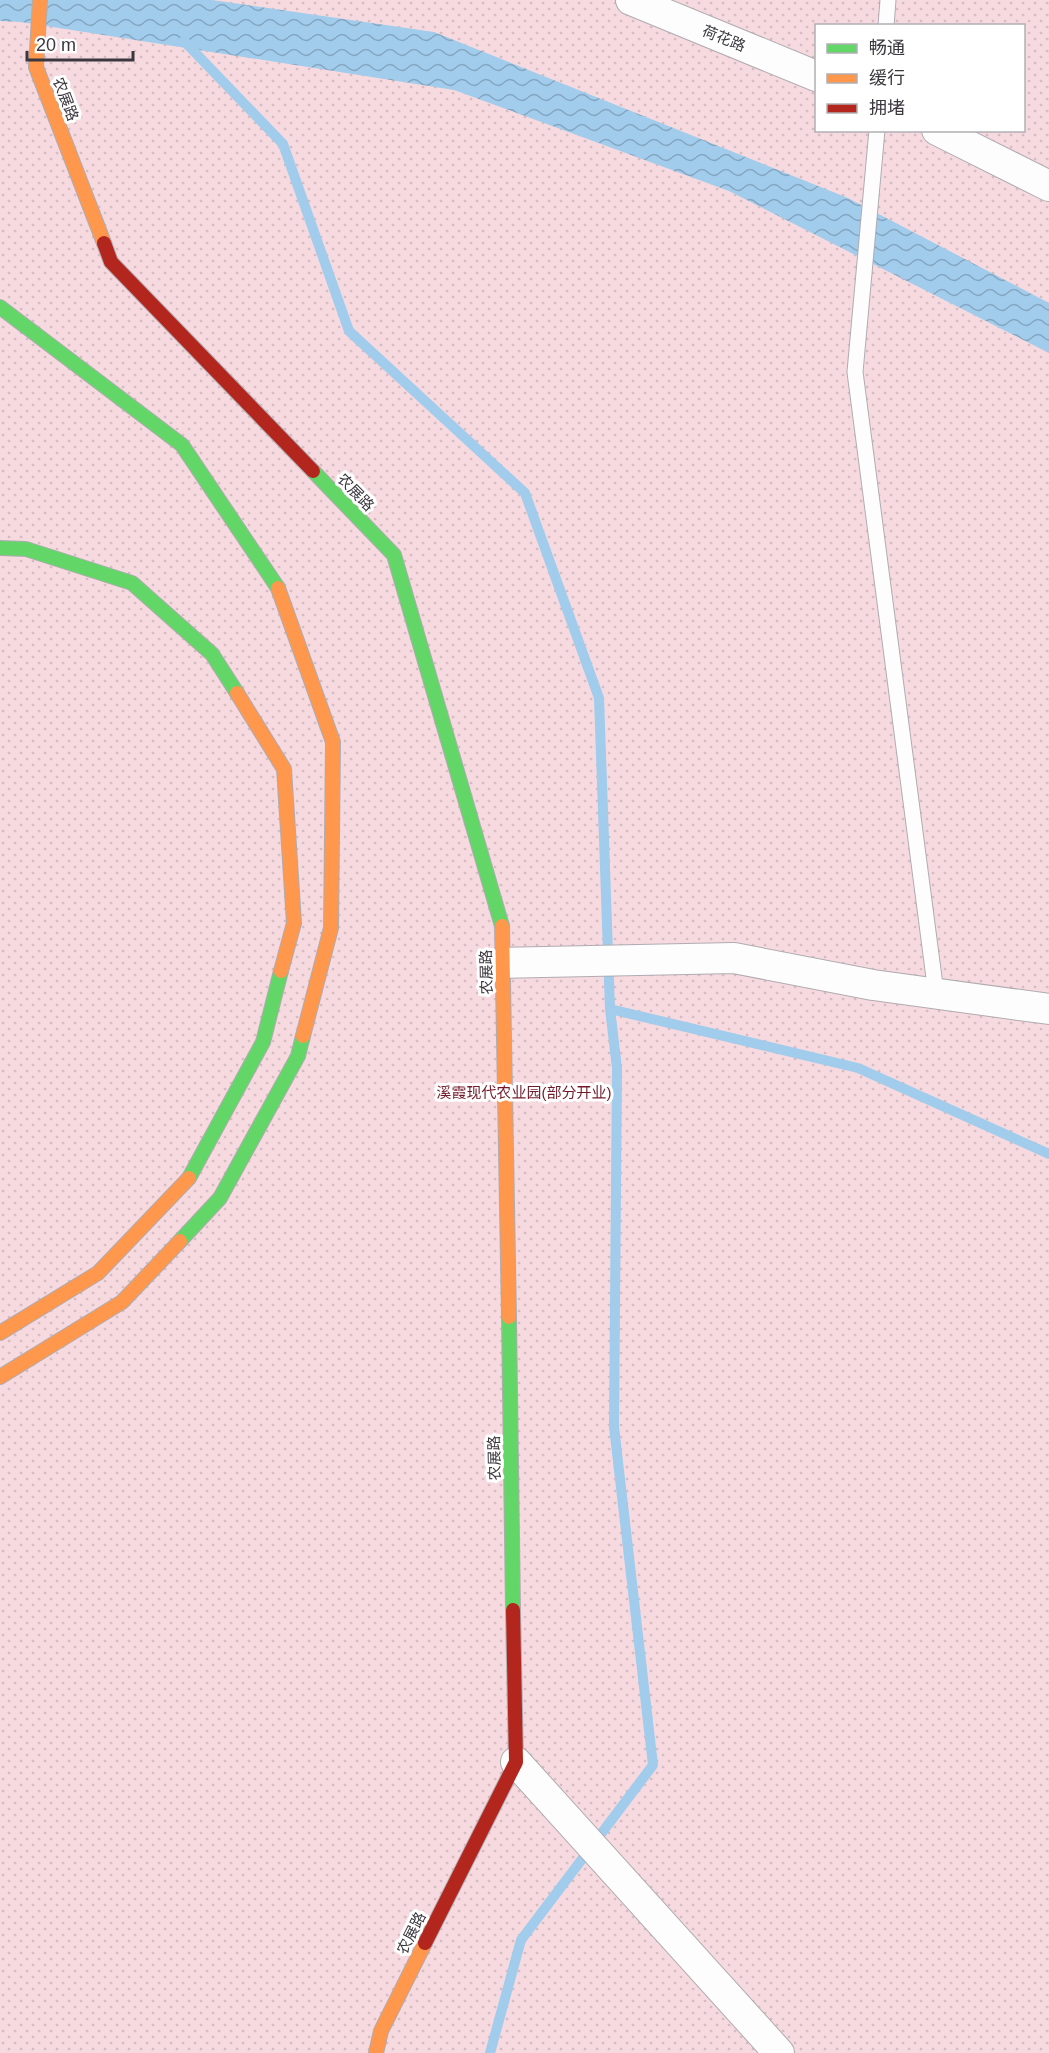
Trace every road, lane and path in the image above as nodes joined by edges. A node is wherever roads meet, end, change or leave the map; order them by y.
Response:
1 (631, 0) edge
2 (888, 0) edge
3 (40, 1) edge
4 (886, 24) edge
5 (815, 76) edge
6 (877, 132) edge
7 (941, 132) edge
8 (1049, 186) edge
9 (0, 307) edge
10 (0, 548) edge
11 (502, 963) junction
12 (936, 993) junction
13 (1049, 1009) edge
14 (0, 1333) edge
15 (0, 1377) edge
16 (516, 1762) junction
17 (376, 2053) edge
18 (779, 2053) edge

1 - 5 street, 荷花路
2 - 4 lane
3 - 11 main road, 农展路
6 - 12 lane
7 - 8 street
9 - 15 main road
10 - 14 main road
11 - 12 street
11 - 16 main road, 农展路
12 - 13 street
16 - 17 main road, 农展路
16 - 18 street

